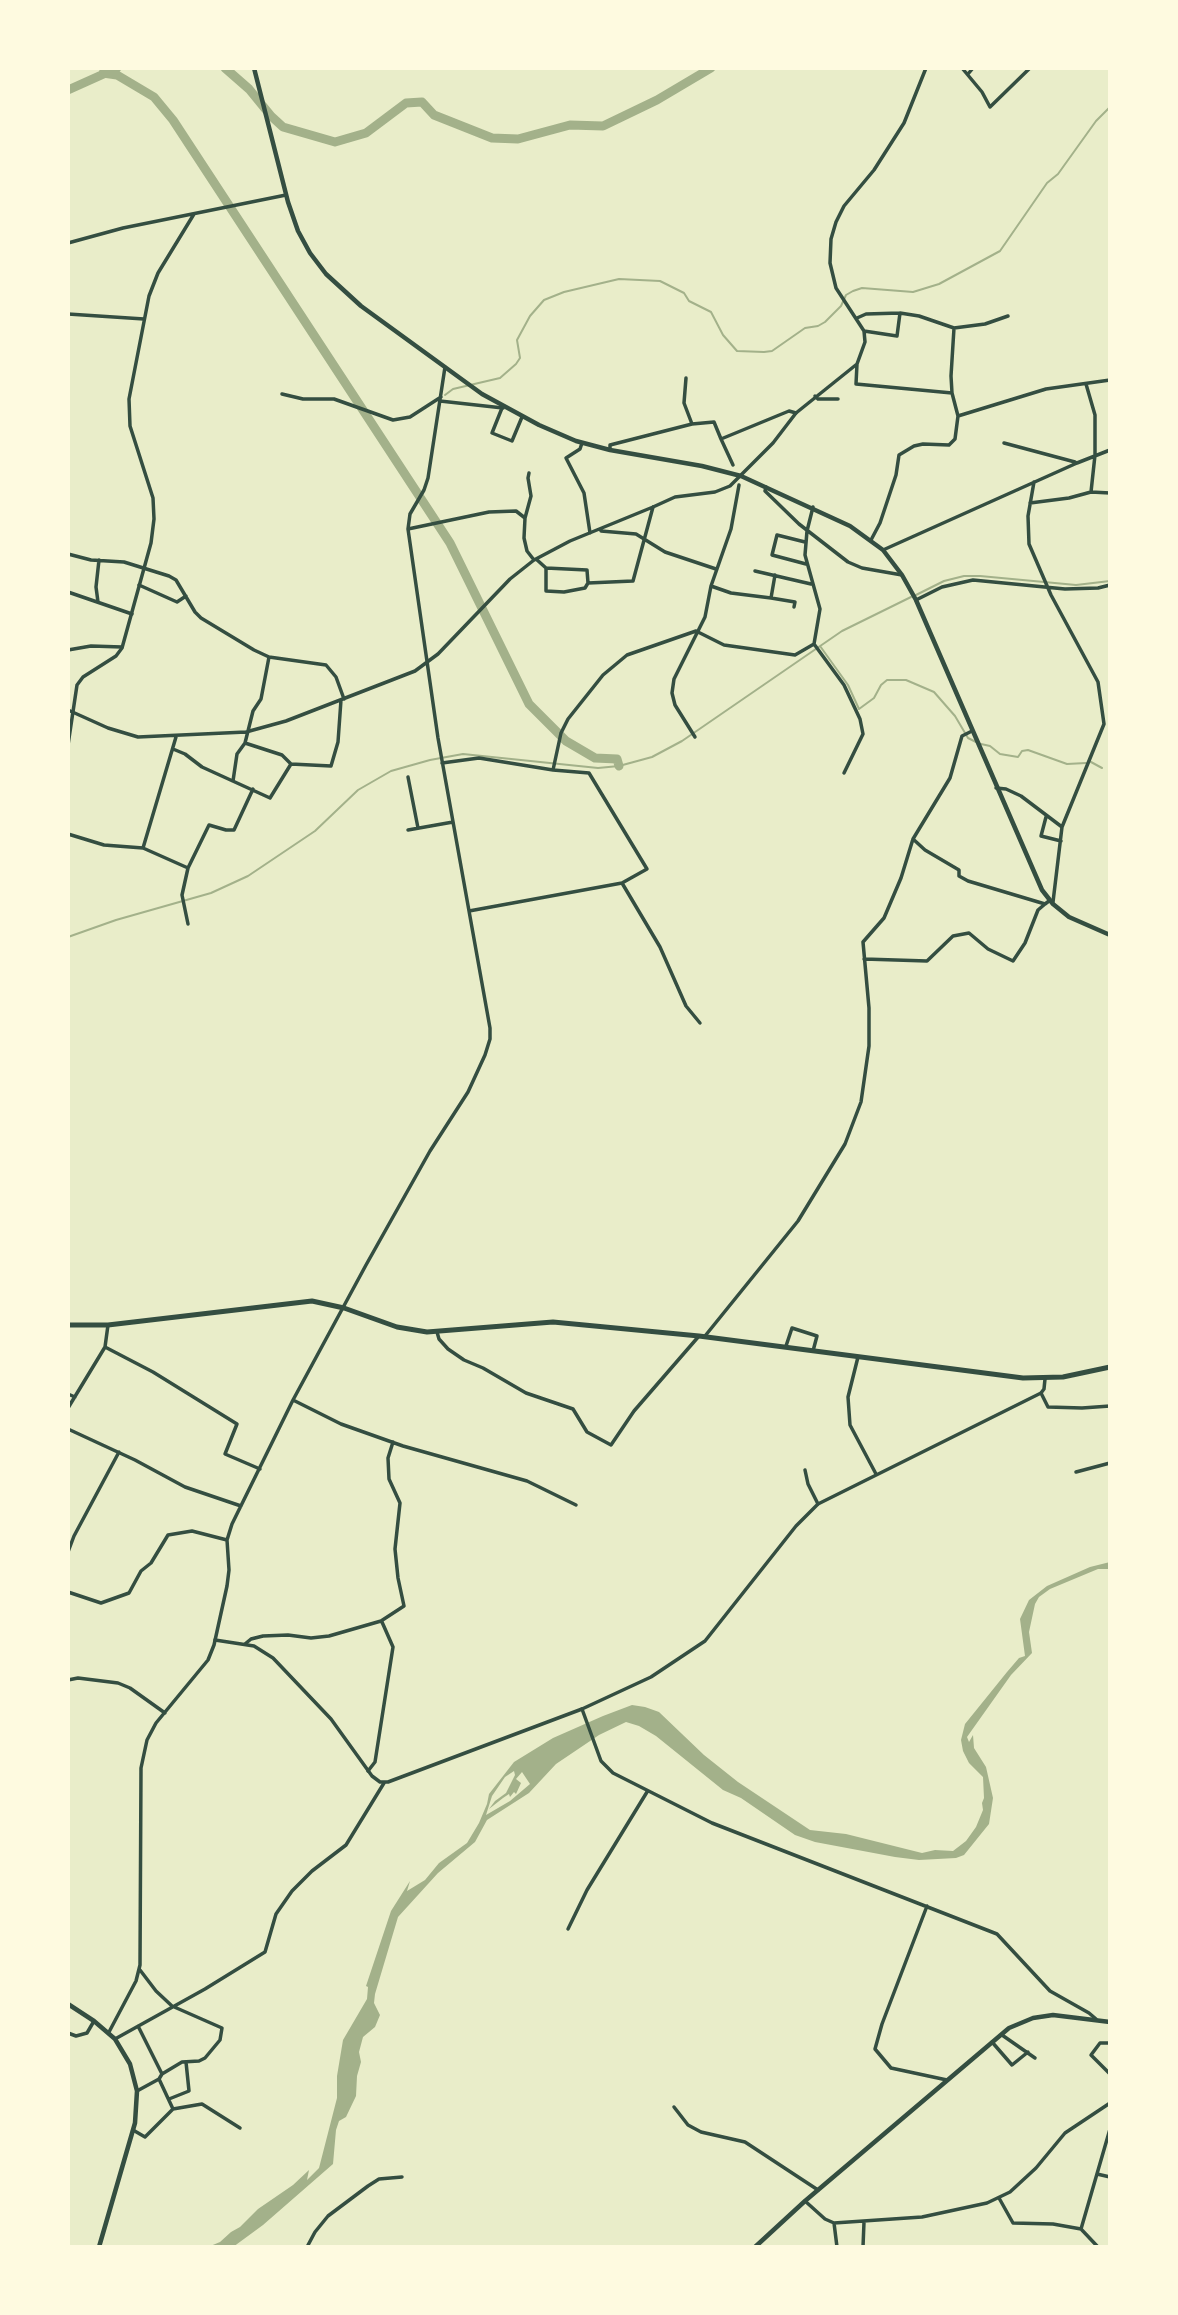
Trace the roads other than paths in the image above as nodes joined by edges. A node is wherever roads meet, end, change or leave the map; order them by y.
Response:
1 (254, 68) edge
2 (926, 68) edge
3 (962, 68) edge
4 (972, 68) edge
5 (1030, 68) edge
6 (968, 74) junction
7 (286, 195) junction
8 (194, 214) junction
9 (68, 243) edge
10 (900, 313) junction
11 (68, 314) edge
12 (1008, 316) dead end
13 (144, 318) junction
14 (857, 318) junction
15 (954, 328) junction
16 (864, 331) junction
17 (857, 364) junction
18 (445, 367) junction
19 (686, 378) dead end
20 (1110, 380) edge
21 (1086, 384) junction
22 (952, 393) junction
23 (282, 394) dead end
24 (815, 396) junction
25 (440, 399) junction
26 (838, 399) dead end
27 (504, 408) junction
28 (796, 413) junction
29 (958, 416) junction
30 (522, 417) junction
31 (692, 425) junction
32 (722, 439) junction
33 (582, 443) junction
34 (1004, 443) dead end
35 (610, 450) junction
36 (1110, 450) edge
37 (1095, 455) junction
38 (1076, 463) junction
39 (733, 465) dead end
40 (529, 473) dead end
41 (741, 476) junction
42 (1034, 482) junction
43 (739, 485) dead end
44 (766, 486) junction
45 (1091, 492) junction
46 (1110, 493) edge
47 (1030, 503) junction
48 (653, 507) junction
49 (813, 507) junction
50 (526, 518) junction
51 (408, 529) junction
52 (597, 530) junction
53 (807, 531) junction
54 (590, 533) junction
55 (645, 539) junction
56 (871, 540) junction
57 (806, 542) junction
58 (883, 550) junction
59 (68, 554) edge
60 (535, 559) junction
61 (99, 560) junction
62 (806, 564) junction
63 (144, 568) junction
64 (547, 568) junction
65 (716, 569) junction
66 (755, 571) dead end
67 (902, 575) junction
68 (775, 576) junction
69 (588, 583) junction
70 (813, 584) junction
71 (139, 585) junction
72 (1110, 585) edge
73 (711, 586) junction
74 (1048, 588) junction
75 (68, 592) edge
76 (186, 596) junction
77 (915, 597) junction
78 (771, 598) junction
79 (98, 602) junction
80 (794, 607) dead end
81 (132, 614) junction
82 (696, 631) junction
83 (814, 644) junction
84 (122, 647) junction
85 (68, 650) edge
86 (269, 657) junction
87 (427, 663) junction
88 (343, 699) junction
89 (70, 710) edge
90 (972, 731) junction
91 (246, 732) junction
92 (176, 737) junction
93 (695, 737) dead end
94 (245, 743) junction
95 (68, 746) edge
96 (173, 749) junction
97 (442, 763) junction
98 (291, 764) junction
99 (553, 767) junction
100 (844, 773) dead end
101 (408, 777) dead end
102 (233, 781) junction
103 (996, 788) junction
104 (253, 789) junction
105 (1046, 816) junction
106 (453, 822) junction
107 (1062, 827) junction
108 (418, 828) junction
109 (408, 830) dead end
110 (68, 834) edge
111 (914, 839) junction
112 (1061, 841) junction
113 (143, 848) junction
114 (188, 868) junction
115 (622, 883) junction
116 (1049, 903) junction
117 (469, 911) junction
118 (188, 924) dead end
119 (1110, 935) edge
120 (864, 959) junction
121 (700, 1023) dead end
122 (344, 1308) junction
123 (68, 1325) edge
124 (108, 1325) junction
125 (436, 1332) junction
126 (702, 1336) junction
127 (786, 1347) junction
128 (105, 1348) junction
129 (813, 1351) junction
130 (858, 1357) junction
131 (1110, 1367) edge
132 (1045, 1379) junction
133 (1041, 1393) junction
134 (68, 1394) edge
135 (75, 1397) junction
136 (293, 1400) junction
137 (1110, 1406) edge
138 (68, 1408) edge
139 (68, 1429) edge
140 (393, 1442) junction
141 (118, 1452) junction
142 (1110, 1463) edge
143 (260, 1469) junction
144 (805, 1470) dead end
145 (1076, 1472) dead end
146 (876, 1474) junction
147 (576, 1504) dead end
148 (818, 1504) junction
149 (241, 1506) junction
150 (227, 1540) junction
151 (68, 1552) edge
152 (68, 1592) edge
153 (381, 1621) junction
154 (215, 1640) junction
155 (245, 1644) junction
156 (68, 1680) edge
157 (582, 1709) junction
158 (164, 1713) junction
159 (368, 1771) junction
160 (384, 1783) junction
161 (647, 1792) junction
162 (928, 1906) junction
163 (568, 1929) dead end
164 (140, 1970) junction
165 (68, 2004) edge
166 (172, 2006) junction
167 (1096, 2020) junction
168 (94, 2021) junction
169 (1110, 2022) edge
170 (138, 2026) junction
171 (109, 2032) junction
172 (68, 2033) edge
173 (1001, 2033) junction
174 (115, 2039) junction
175 (991, 2041) junction
176 (1110, 2043) edge
177 (1028, 2052) junction
178 (1035, 2058) dead end
179 (186, 2062) junction
180 (1110, 2074) edge
181 (160, 2076) junction
182 (947, 2080) junction
183 (137, 2091) junction
184 (169, 2099) junction
185 (1110, 2103) edge
186 (674, 2108) dead end
187 (173, 2109) junction
188 (240, 2129) dead end
189 (1110, 2129) edge
190 (133, 2130) junction
191 (1097, 2174) junction
192 (402, 2177) dead end
193 (1110, 2177) edge
194 (818, 2190) junction
195 (999, 2198) junction
196 (805, 2201) junction
197 (864, 2222) junction
198 (834, 2223) junction
199 (1081, 2229) junction
200 (99, 2247) edge
201 (307, 2247) edge
202 (755, 2247) edge
203 (837, 2247) edge
204 (863, 2247) edge
205 (1098, 2247) edge

1 - 7 main road
2 - 14 street
3 - 6 street
4 - 6 street
5 - 6 street
7 - 8 street
7 - 18 main road
8 - 9 street
8 - 13 street
10 - 14 street
10 - 15 street
10 - 16 street
11 - 13 street
12 - 15 street
13 - 63 street
14 - 16 street
15 - 22 street
16 - 17 street
17 - 22 street
17 - 24 street
18 - 25 street
18 - 27 main road
19 - 31 street
20 - 21 street
21 - 29 street
21 - 37 street
22 - 29 street
23 - 25 street
24 - 26 street
24 - 28 street
25 - 27 street
25 - 51 street
27 - 30 main road
27 - 30 street
28 - 32 street
28 - 41 street
29 - 56 street
30 - 33 main road
31 - 32 street
31 - 35 street
32 - 39 street
33 - 35 main road
33 - 54 street
34 - 38 street
35 - 41 main road
36 - 37 street
37 - 38 street
37 - 45 street
38 - 42 street
40 - 50 street
41 - 44 main road
41 - 48 street
42 - 47 street
42 - 58 street
43 - 65 street
44 - 49 main road
44 - 53 street
45 - 46 street
45 - 47 street
47 - 74 street
48 - 52 street
48 - 55 street
49 - 53 street
49 - 56 main road
50 - 51 street
50 - 60 street
51 - 87 street
52 - 54 street
52 - 55 street
53 - 57 street
53 - 67 street
54 - 60 street
55 - 65 street
55 - 69 street
56 - 58 main road
57 - 62 street
57 - 62 street
58 - 67 main road
59 - 61 street
60 - 64 street
60 - 87 street
61 - 63 street
61 - 79 street
62 - 70 street
63 - 71 street
63 - 76 street
64 - 69 street
64 - 69 street
65 - 73 street
66 - 68 street
67 - 77 main road
68 - 70 street
68 - 78 street
70 - 83 street
71 - 76 street
71 - 81 street
72 - 74 street
73 - 78 street
73 - 82 street
74 - 77 street
74 - 107 street
75 - 79 street
76 - 86 street
77 - 90 main road
78 - 80 street
79 - 81 street
81 - 84 street
82 - 83 street
82 - 93 street
82 - 99 street
83 - 100 street
84 - 85 street
84 - 89 street
86 - 88 street
86 - 91 street
87 - 88 street
87 - 97 street
88 - 91 street
88 - 98 street
89 - 92 street
89 - 95 street
90 - 103 main road
90 - 111 street
91 - 92 street
91 - 94 street
92 - 96 street
94 - 98 street
94 - 102 street
96 - 102 street
96 - 113 street
97 - 99 street
97 - 106 street
98 - 104 street
99 - 115 street
101 - 108 street
102 - 104 street
103 - 105 street
103 - 116 main road
104 - 114 street
105 - 107 street
105 - 112 street
106 - 108 street
106 - 117 street
107 - 112 street
108 - 109 street
110 - 113 street
111 - 116 street
111 - 120 street
112 - 116 street
113 - 114 street
114 - 118 street
115 - 117 street
115 - 121 street
116 - 119 main road
116 - 120 street
117 - 122 street
120 - 126 street
122 - 124 main road
122 - 125 main road
122 - 136 street
123 - 124 main road
124 - 128 street
125 - 126 main road
125 - 126 street
126 - 127 main road
127 - 129 main road
127 - 129 street
128 - 135 street
128 - 143 street
129 - 130 main road
130 - 132 main road
130 - 146 street
131 - 132 main road
132 - 133 street
133 - 137 street
133 - 146 street
134 - 135 street
135 - 138 street
136 - 140 street
136 - 143 street
139 - 141 street
140 - 147 street
140 - 153 street
141 - 149 street
141 - 151 street
142 - 145 street
143 - 149 street
144 - 148 street
146 - 148 street
148 - 157 street
149 - 150 street
150 - 152 street
150 - 154 street
153 - 155 street
153 - 159 street
154 - 155 street
154 - 158 street
155 - 159 street
156 - 158 street
157 - 160 street
157 - 161 street
158 - 164 street
159 - 160 street
160 - 166 street
161 - 162 street
161 - 163 street
162 - 167 street
162 - 182 street
164 - 166 street
164 - 171 street
165 - 168 main road
166 - 170 street
166 - 179 street
167 - 169 main road
167 - 173 main road
168 - 171 main road
168 - 172 street
170 - 174 street
170 - 181 street
171 - 174 main road
173 - 175 main road
173 - 177 street
174 - 183 main road
175 - 177 street
175 - 182 main road
176 - 180 street
177 - 178 street
179 - 181 street
179 - 184 street
181 - 183 street
181 - 184 street
182 - 194 main road
183 - 190 main road
184 - 187 street
185 - 195 street
186 - 194 street
187 - 188 street
187 - 190 street
189 - 191 street
190 - 200 main road
191 - 193 street
191 - 199 street
192 - 201 street
194 - 196 main road
195 - 197 street
195 - 199 street
196 - 198 street
196 - 202 main road
197 - 198 street
197 - 204 street
198 - 203 street
199 - 205 street

